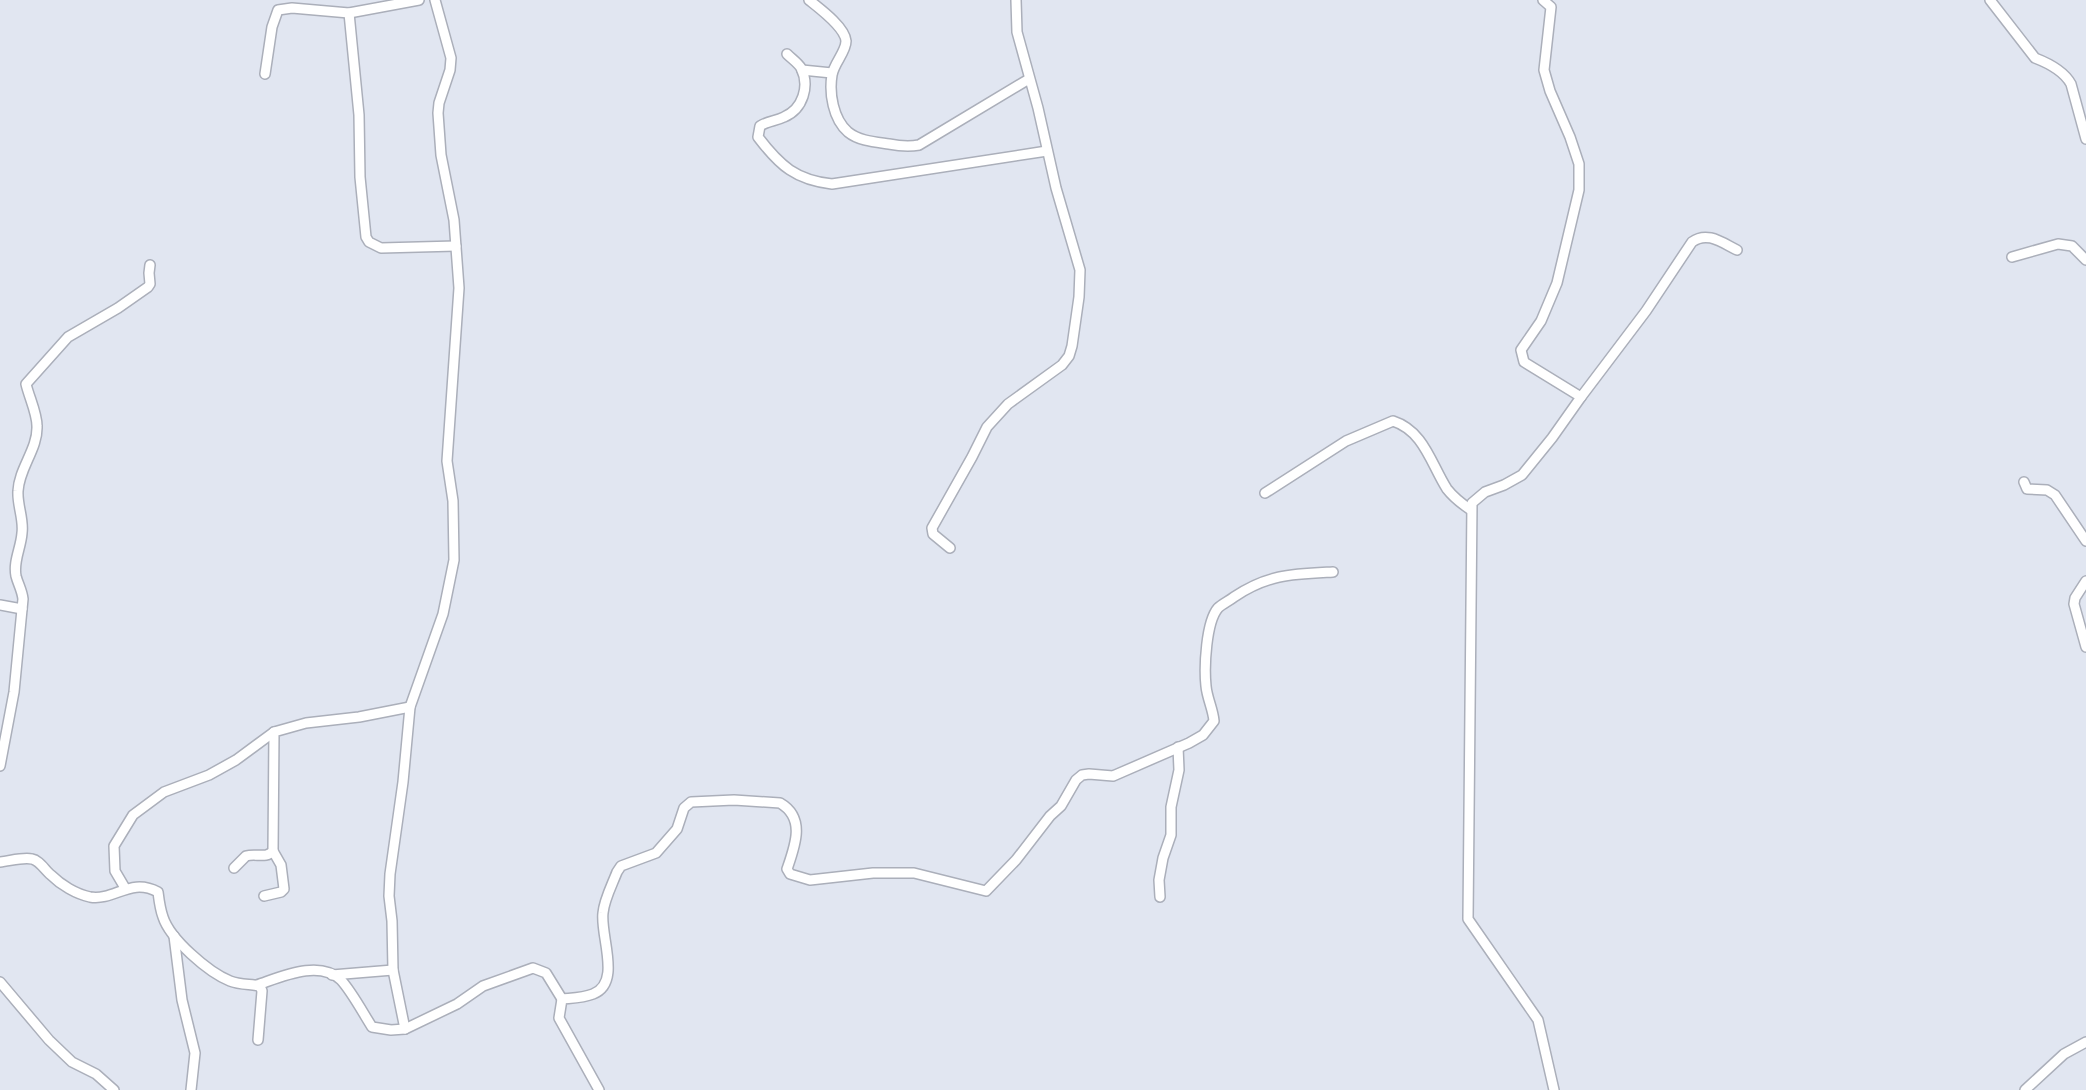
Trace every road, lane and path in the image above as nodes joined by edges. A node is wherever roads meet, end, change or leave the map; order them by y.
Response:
1 (419, 0) edge
2 (435, 0) edge
3 (809, 0) edge
4 (1016, 0) edge
5 (1560, 0) edge
6 (1990, 0) edge
7 (292, 4) edge
8 (1547, 4) edge
9 (349, 13) junction
10 (787, 54) dead end
11 (802, 70) junction
12 (832, 73) junction
13 (265, 74) dead end
14 (1029, 79) junction
15 (2086, 139) edge
16 (1047, 151) junction
17 (456, 246) junction
18 (1737, 250) dead end
19 (2012, 257) dead end
20 (2086, 260) edge
21 (150, 265) dead end
22 (1581, 397) junction
23 (2024, 482) dead end
24 (1265, 493) dead end
25 (1471, 510) junction
26 (2086, 541) edge
27 (950, 548) dead end
28 (1333, 572) dead end
29 (2086, 581) edge
30 (0, 605) edge
31 (22, 609) junction
32 (2086, 647) edge
33 (410, 707) junction
34 (274, 732) junction
35 (1178, 747) junction
36 (0, 766) edge
37 (273, 851) junction
38 (0, 862) edge
39 (234, 868) dead end
40 (125, 888) junction
41 (264, 896) dead end
42 (1160, 897) dead end
43 (174, 934) junction
44 (393, 970) junction
45 (332, 975) junction
46 (0, 982) edge
47 (257, 985) junction
48 (562, 999) junction
49 (405, 1029) junction
50 (258, 1040) dead end
51 (2086, 1042) edge
52 (114, 1090) edge
53 (191, 1090) edge
54 (599, 1090) edge
55 (1554, 1090) edge
56 (2025, 1090) edge

1 - 9 street
2 - 17 street
3 - 12 street
4 - 14 street
5 - 8 street
6 - 15 street
7 - 9 street
7 - 13 street
8 - 22 street
9 - 17 street
10 - 11 street
11 - 12 street
11 - 16 street
12 - 14 street
14 - 16 street
16 - 27 street
17 - 33 street
18 - 22 street
19 - 20 street
21 - 31 street
22 - 25 street
23 - 26 street
24 - 25 street
25 - 55 street
28 - 35 street
29 - 32 street
30 - 31 street
31 - 36 street
33 - 34 street
33 - 44 street
34 - 37 street
34 - 40 street
35 - 42 street
35 - 48 street
37 - 39 street
37 - 41 street
38 - 40 street
40 - 43 street
43 - 47 street
43 - 53 street
44 - 45 street
44 - 49 street
45 - 47 street
45 - 49 street
46 - 52 street
47 - 50 street
48 - 49 street
48 - 54 street
51 - 56 street

